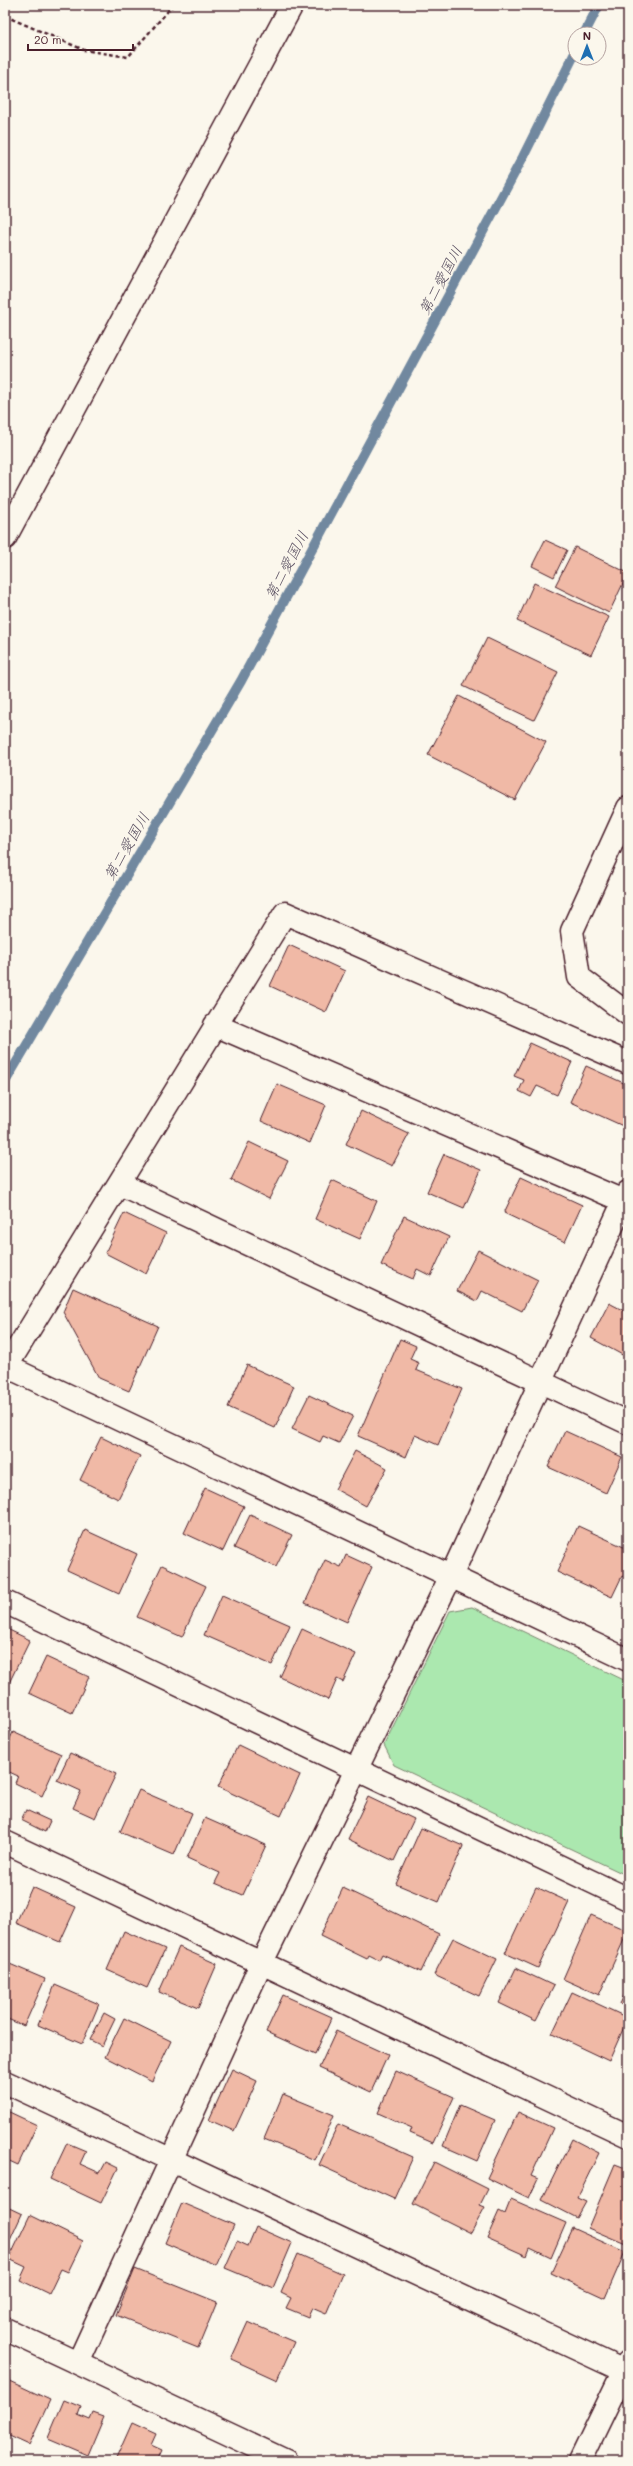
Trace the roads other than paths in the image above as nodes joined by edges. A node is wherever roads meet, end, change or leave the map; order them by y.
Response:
1 (292, 5) edge
2 (5, 538) edge
3 (628, 808) edge
4 (628, 1014) edge
5 (215, 1025) junction
6 (628, 1063) edge
7 (120, 1184) junction
8 (626, 1199) edge
9 (6, 1367) edge
10 (540, 1381) junction
11 (628, 1423) edge
12 (451, 1576) junction
13 (5, 1602) edge
14 (628, 1660) edge
15 (356, 1769) junction
16 (5, 1842) edge
17 (628, 1899) edge
18 (262, 1962) junction
19 (5, 2082) edge
20 (628, 2136) edge
21 (170, 2161) junction
22 (5, 2329) edge
23 (78, 2363) junction
24 (626, 2367) edge
25 (286, 2461) edge
26 (580, 2461) edge

1 - 2 street
3 - 4 street
5 - 6 street
5 - 7 street
5 - 8 street
7 - 9 street
7 - 10 street
8 - 10 street
9 - 12 street
10 - 11 street
10 - 12 street
12 - 14 street
12 - 15 street
13 - 15 street
15 - 17 street
15 - 18 street
16 - 18 street
18 - 20 street
18 - 21 street
19 - 21 street
21 - 23 street
21 - 24 street
22 - 23 street
23 - 25 street
24 - 26 street

